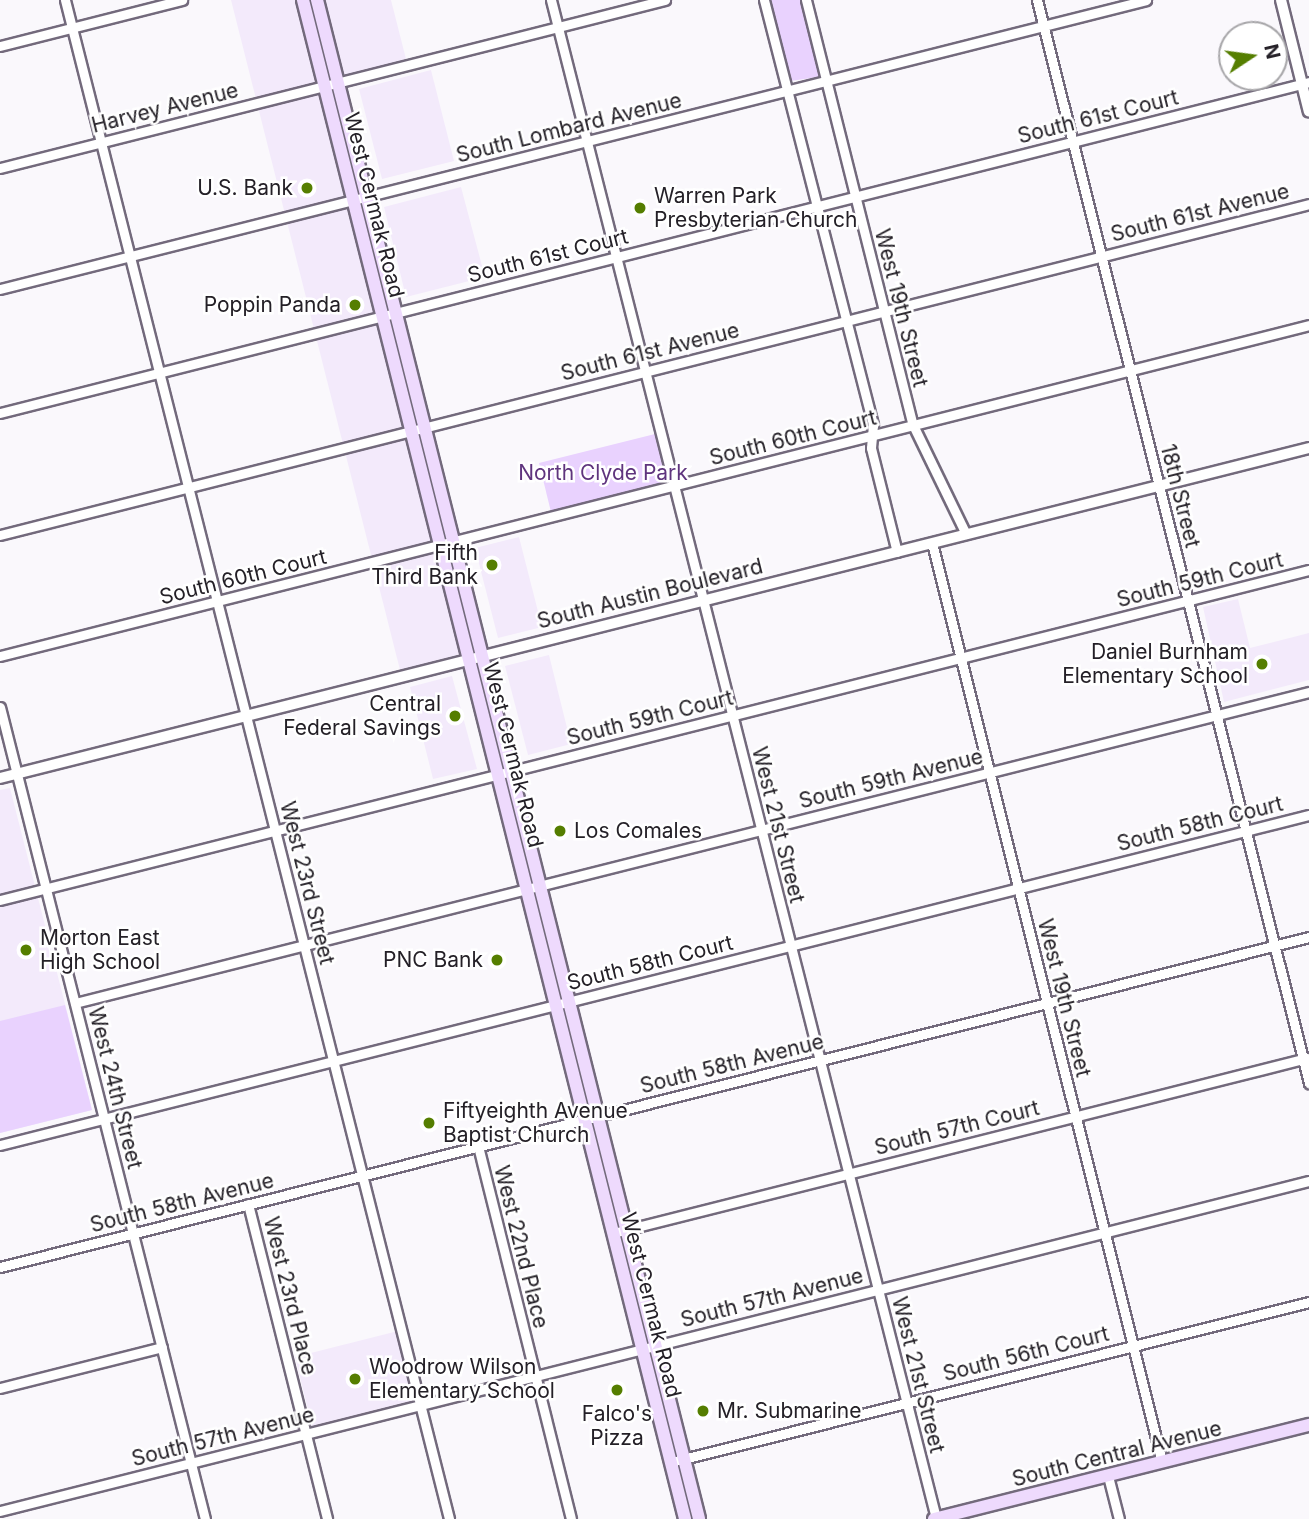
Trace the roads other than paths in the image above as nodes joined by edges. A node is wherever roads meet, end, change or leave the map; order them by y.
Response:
1 (65, 0) edge
2 (182, 0) edge
3 (303, 0) edge
4 (317, 0) edge
5 (551, 0) edge
6 (665, 0) edge
7 (764, 0) edge
8 (806, 0) edge
9 (1037, 0) edge
10 (1146, 0) edge
11 (1281, 0) edge
12 (1043, 26) junction
13 (558, 27) junction
14 (72, 28) junction
15 (0, 46) edge
16 (826, 81) junction
17 (338, 83) junction
18 (1306, 83) edge
19 (324, 86) junction
20 (788, 90) junction
21 (1309, 112) edge
22 (587, 141) junction
23 (101, 142) junction
24 (1073, 142) junction
25 (0, 168) edge
26 (366, 197) junction
27 (856, 197) junction
28 (353, 200) junction
29 (1309, 204) edge
30 (818, 206) junction
31 (130, 256) junction
32 (1101, 256) junction
33 (616, 257) junction
34 (0, 289) edge
35 (884, 311) junction
36 (389, 315) junction
37 (847, 321) junction
38 (1309, 325) edge
39 (1130, 370) junction
40 (645, 372) junction
41 (160, 373) junction
42 (0, 413) edge
43 (913, 425) junction
44 (418, 429) junction
45 (874, 435) junction
46 (1309, 448) edge
47 (674, 486) junction
48 (1159, 486) junction
49 (189, 487) junction
50 (966, 534) junction
51 (0, 535) edge
52 (446, 543) junction
53 (932, 543) junction
54 (897, 552) junction
55 (1309, 570) edge
56 (218, 601) junction
57 (704, 601) junction
58 (1188, 601) junction
59 (0, 656) edge
60 (476, 658) junction
61 (961, 658) junction
62 (1309, 692) edge
63 (0, 707) edge
64 (732, 715) junction
65 (1217, 715) junction
66 (247, 716) junction
67 (989, 772) junction
68 (505, 773) junction
69 (17, 774) junction
70 (0, 778) edge
71 (1309, 814) edge
72 (276, 830) junction
73 (761, 830) junction
74 (1246, 831) junction
75 (533, 887) junction
76 (46, 888) junction
77 (1018, 888) junction
78 (0, 900) edge
79 (1309, 937) edge
80 (304, 945) junction
81 (791, 946) junction
82 (1275, 946) junction
83 (75, 1003) junction
84 (563, 1003) junction
85 (1047, 1003) junction
86 (1306, 1058) edge
87 (820, 1060) junction
88 (334, 1061) junction
89 (1309, 1083) edge
90 (1075, 1117) junction
91 (591, 1118) junction
92 (104, 1119) junction
93 (0, 1145) edge
94 (478, 1146) junction
95 (849, 1174) junction
96 (362, 1175) junction
97 (1309, 1181) edge
98 (248, 1204) junction
99 (620, 1231) junction
100 (133, 1233) junction
101 (1104, 1233) junction
102 (0, 1267) edge
103 (878, 1290) junction
104 (1309, 1301) edge
105 (656, 1346) junction
106 (1133, 1346) junction
107 (162, 1347) junction
108 (643, 1349) junction
109 (535, 1376) junction
110 (0, 1388) edge
111 (906, 1402) junction
112 (420, 1405) junction
113 (1309, 1425) edge
114 (306, 1434) junction
115 (677, 1460) junction
116 (1162, 1462) junction
117 (191, 1463) junction
118 (1108, 1476) junction
119 (0, 1511) edge
120 (205, 1519) edge
121 (327, 1519) edge
122 (449, 1519) edge
123 (571, 1519) edge
124 (685, 1519) edge
125 (699, 1519) edge
126 (935, 1519) edge
127 (1119, 1519) edge

1 - 14 street, West 23rd Street
2 - 14 street
3 - 19 main road, West Cermak Road
4 - 17 main road, West Cermak Road
5 - 13 street, West 21st Street
6 - 13 street, Harvey Avenue
7 - 20 street
8 - 16 street, West 19th Street
9 - 12 street, 18th Street
10 - 12 street, South Lombard Avenue
11 - 18 street
12 - 16 street, South Lombard Avenue
12 - 24 street, 18th Street
13 - 17 street, Harvey Avenue
13 - 22 street, West 21st Street
14 - 15 street
14 - 23 street, West 23rd Street
16 - 20 street, South Lombard Avenue
16 - 27 street, West 19th Street
17 - 19 street, Harvey Avenue
17 - 26 main road, West Cermak Road
18 - 21 street
18 - 24 street, South 61st Court
19 - 23 street, Harvey Avenue
19 - 28 main road, West Cermak Road
20 - 22 street, South Lombard Avenue
20 - 30 street
22 - 26 street, South Lombard Avenue
22 - 33 street, West 21st Street
23 - 25 street, Harvey Avenue
23 - 31 street, West 23rd Street
24 - 27 street, South 61st Court
24 - 32 street, 18th Street
26 - 28 street, South Lombard Avenue
26 - 36 main road, West Cermak Road
27 - 30 street, South 61st Court
27 - 35 street, West 19th Street
28 - 31 street, South Lombard Avenue
28 - 36 main road, West Cermak Road
29 - 32 street, South 61st Avenue
30 - 33 street, South 61st Court
30 - 37 street
31 - 34 street, South Lombard Avenue
31 - 41 street, West 23rd Street
32 - 35 street, South 61st Avenue
32 - 39 street, 18th Street
33 - 36 street, South 61st Court
33 - 40 street, West 21st Street
35 - 37 street, South 61st Avenue
35 - 43 street, West 19th Street
36 - 41 street, South 61st Court
36 - 44 main road, West Cermak Road
37 - 40 street, South 61st Avenue
37 - 45 street
38 - 39 street, South 60th Court
39 - 43 street, South 60th Court
39 - 48 street, 18th Street
40 - 44 street, South 61st Avenue
40 - 47 street, West 21st Street
41 - 42 street, South 61st Court
41 - 49 street, West 23rd Street
43 - 45 street, South 60th Court
43 - 50 street, West 19th Street
44 - 49 street, South 61st Avenue
44 - 52 main road, West Cermak Road
45 - 47 street, South 60th Court
45 - 54 street
46 - 48 street, South Austin Boulevard
47 - 52 street, South 60th Court
47 - 57 street, West 21st Street
48 - 50 street, South Austin Boulevard
48 - 58 street, 18th Street
49 - 51 street, South 61st Avenue
49 - 56 street, West 23rd Street
50 - 53 street, South Austin Boulevard
52 - 56 street, South 60th Court
52 - 60 main road, West Cermak Road
53 - 54 street, South Austin Boulevard
53 - 61 street, West 19th Street
54 - 57 street, South Austin Boulevard
55 - 58 street, South 59th Court
56 - 59 street, South 60th Court
56 - 66 street, West 23rd Street
57 - 60 street, South Austin Boulevard
57 - 64 street, West 21st Street
58 - 61 street, South 59th Court
58 - 65 street, 18th Street
60 - 66 street, South Austin Boulevard
60 - 68 main road, West Cermak Road
61 - 64 street, South 59th Court
61 - 67 street, West 19th Street
62 - 65 street, South 59th Avenue
63 - 69 street, West 24th Street
64 - 68 street, South 59th Court
64 - 73 street, West 21st Street
65 - 67 street, South 59th Avenue
65 - 74 street, 18th Street
66 - 69 street, South Austin Boulevard
66 - 72 street, West 23rd Street
67 - 73 street, South 59th Avenue
67 - 77 street, West 19th Street
68 - 72 street, South 59th Court
68 - 75 main road, West Cermak Road
69 - 70 street, South Austin Boulevard
69 - 76 street, West 24th Street
71 - 74 street, South 58th Court
72 - 76 street, South 59th Court
72 - 80 street, West 23rd Street
73 - 75 street, South 59th Avenue
73 - 81 street, West 21st Street
74 - 77 street, South 58th Court
74 - 82 street, 18th Street
75 - 80 street, South 59th Avenue
75 - 84 main road, West Cermak Road
76 - 78 street, South 59th Court
76 - 83 street, West 24th Street
77 - 81 street, South 58th Court
77 - 85 street, West 19th Street
79 - 82 street, South 58th Avenue
80 - 83 street, South 59th Avenue
80 - 88 street, West 23rd Street
81 - 84 street, South 58th Court
81 - 87 street, West 21st Street
82 - 85 street, South 58th Avenue
82 - 86 street, 18th Street
83 - 92 street, West 24th Street
84 - 88 street, South 58th Court
84 - 91 main road, West Cermak Road
85 - 87 street, South 58th Avenue
85 - 90 street, West 19th Street
86 - 89 street, 18th Street
86 - 90 street, South 57th Court
87 - 91 street, South 58th Avenue
87 - 95 street, West 21st Street
88 - 92 street, South 58th Court
88 - 96 street, West 23rd Street
90 - 95 street, South 57th Court
90 - 101 street, West 19th Street
91 - 94 street, South 58th Avenue
91 - 99 main road, West Cermak Road
92 - 93 street, South 58th Court
92 - 100 street, West 24th Street
94 - 96 street, South 58th Avenue
94 - 109 street, West 22nd Place
95 - 99 street, South 57th Court
95 - 103 street, West 21st Street
96 - 98 street, South 58th Avenue
96 - 112 street, West 23rd Street
97 - 101 street, South 57th Avenue
98 - 100 street, South 58th Avenue
98 - 114 street, West 23rd Place
99 - 105 main road, West Cermak Road
99 - 108 main road, West Cermak Road
100 - 102 street, South 58th Avenue
100 - 107 street, West 24th Street
101 - 103 street, South 57th Avenue
101 - 106 street, West 19th Street
103 - 105 street, South 57th Avenue
103 - 111 street, West 21st Street
104 - 106 street, South 56th Court
105 - 108 street, South 57th Avenue
105 - 115 main road, West Cermak Road
106 - 111 street, South 56th Court
106 - 116 street, West 19th Street
107 - 110 street
107 - 117 street, West 24th Street
108 - 109 street, South 57th Avenue
108 - 115 main road, West Cermak Road
109 - 112 street, South 57th Avenue
109 - 123 street, West 22nd Place
111 - 115 street, South 56th Court
111 - 126 street, West 21st Street
112 - 114 street, South 57th Avenue
112 - 122 street, West 23rd Street
113 - 116 main road, South Central Avenue
114 - 117 street, South 57th Avenue
114 - 121 street, West 23rd Place
115 - 124 main road, West Cermak Road
115 - 125 main road, West Cermak Road
116 - 118 main road, South Central Avenue
117 - 119 street, South 57th Avenue
117 - 120 street, West 24th Street
118 - 126 main road, South Central Avenue
118 - 127 street

